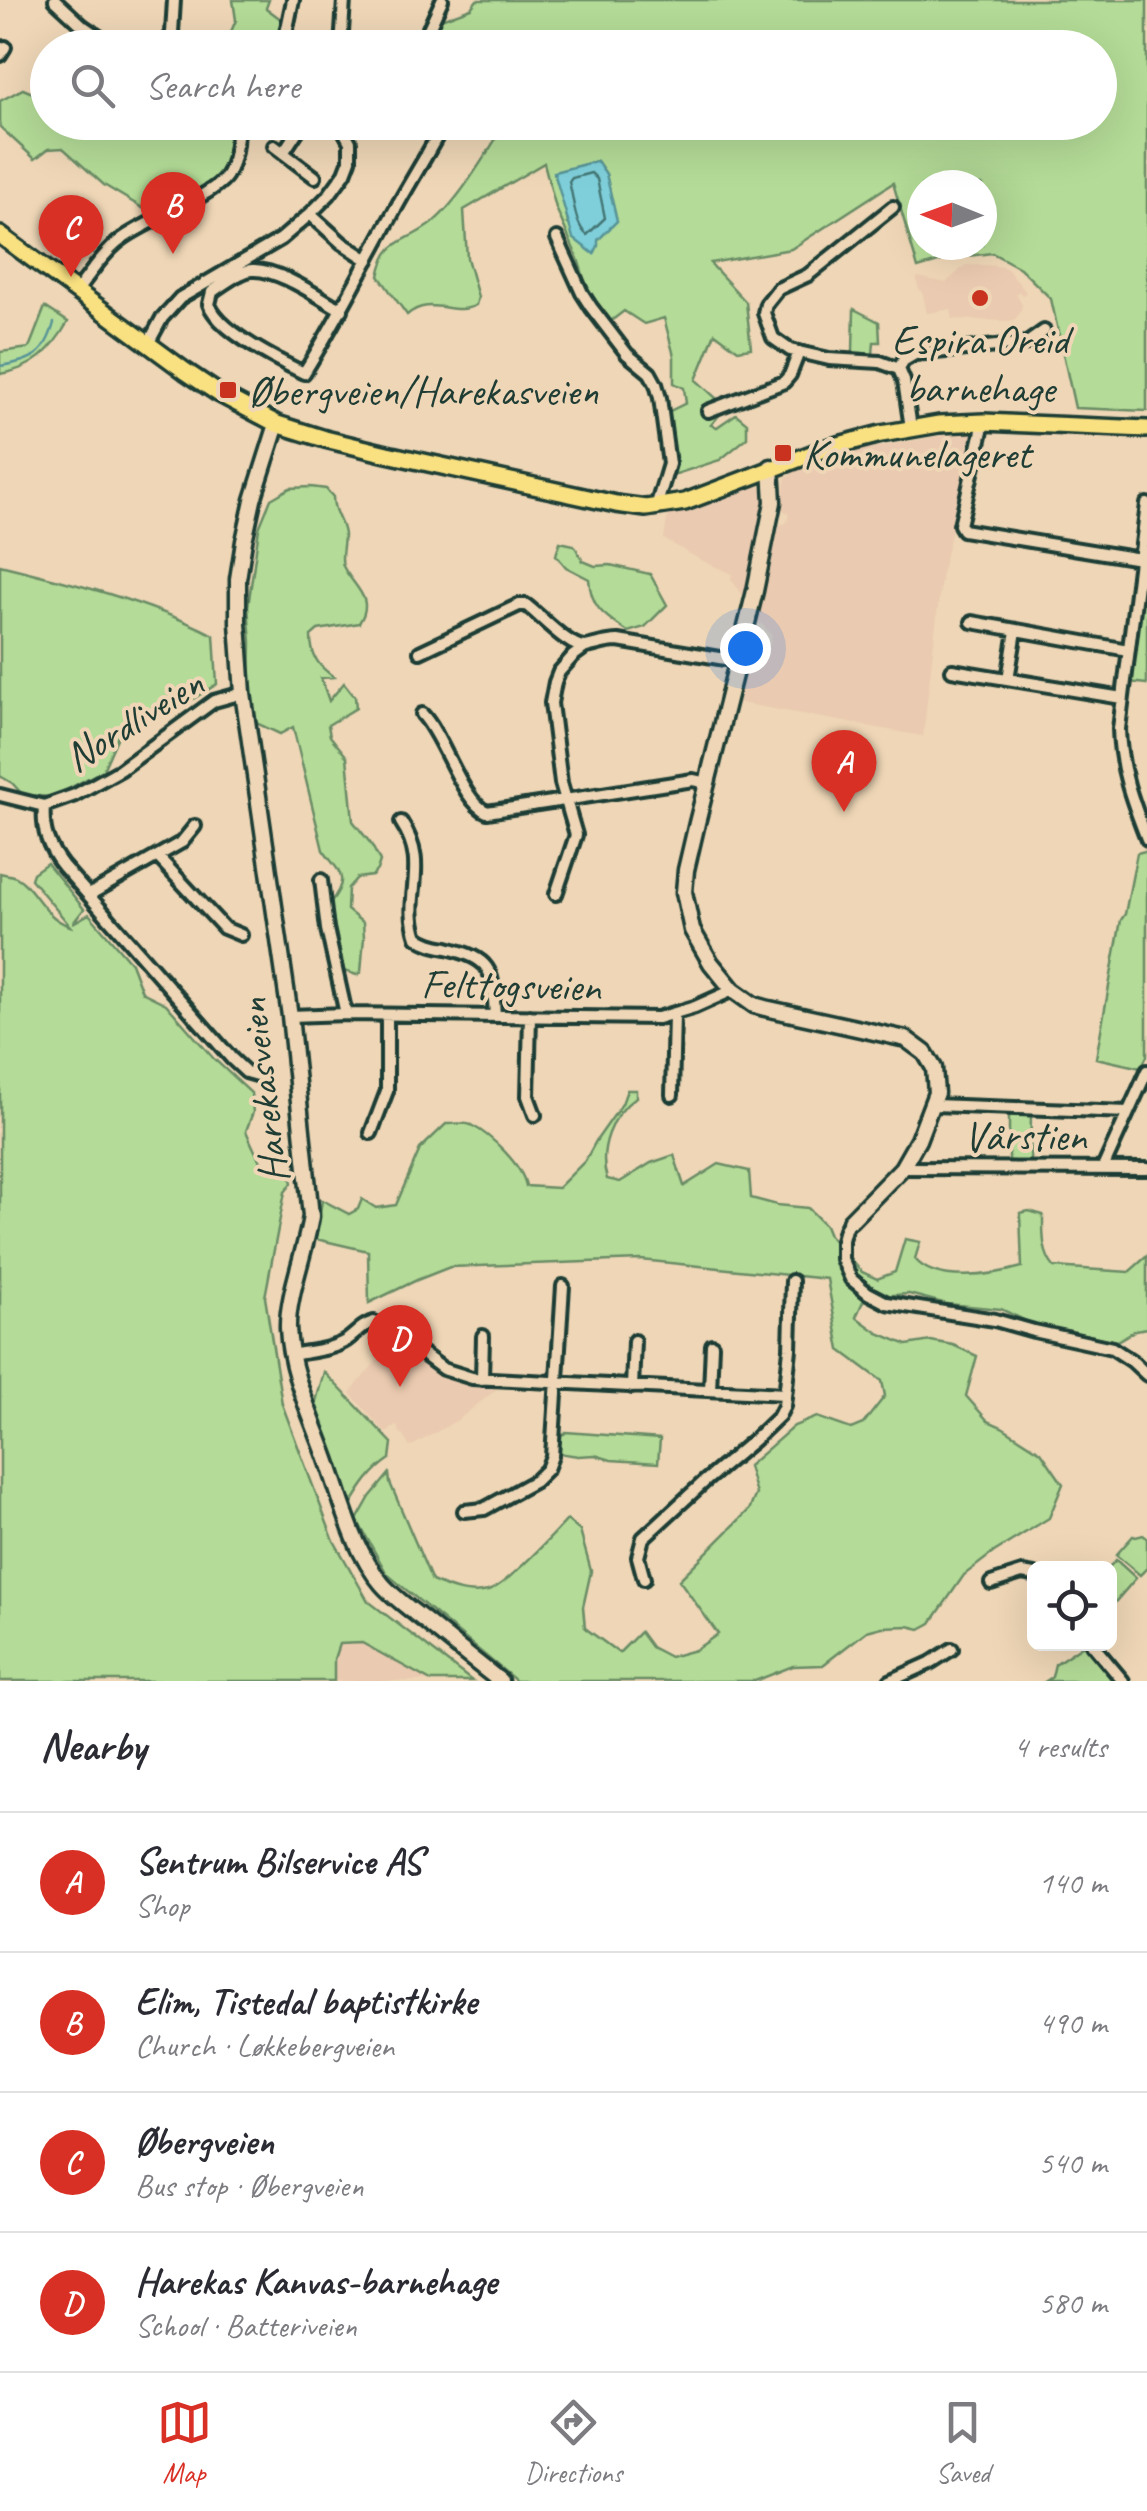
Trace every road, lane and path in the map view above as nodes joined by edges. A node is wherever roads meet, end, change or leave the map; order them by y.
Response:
1 (55, 0) edge
2 (174, 0) edge
3 (293, 0) edge
4 (344, 0) edge
5 (442, 0) edge
6 (89, 30) edge
7 (172, 30) edge
8 (286, 30) edge
9 (342, 30) edge
10 (428, 30) edge
11 (236, 140) edge
12 (286, 140) edge
13 (349, 140) edge
14 (435, 140) edge
15 (315, 177) dead end
16 (893, 207) dead end
17 (310, 214) junction
18 (0, 235) edge
19 (557, 238) dead end
20 (368, 260) junction
21 (76, 292) junction
22 (342, 310) junction
23 (1044, 331) dead end
24 (148, 344) junction
25 (799, 352) junction
26 (898, 368) junction
27 (708, 410) dead end
28 (984, 422) junction
29 (277, 424) junction
30 (911, 428) junction
31 (1147, 428) edge
32 (771, 468) junction
33 (1147, 504) edge
34 (656, 508) junction
35 (1142, 568) edge
36 (972, 622) dead end
37 (1016, 631) junction
38 (584, 648) junction
39 (1128, 650) junction
40 (420, 652) dead end
41 (738, 661) junction
42 (952, 670) dead end
43 (1008, 678) junction
44 (243, 693) junction
45 (1122, 698) junction
46 (422, 714) dead end
47 (707, 783) junction
48 (0, 795) edge
49 (566, 800) junction
50 (44, 806) junction
51 (401, 822) dead end
52 (195, 826) dead end
53 (1147, 839) edge
54 (158, 857) junction
55 (321, 880) dead end
56 (556, 894) dead end
57 (89, 895) junction
58 (241, 935) dead end
59 (733, 990) junction
60 (346, 1014) junction
61 (387, 1015) junction
62 (674, 1015) junction
63 (290, 1016) junction
64 (495, 1016) junction
65 (530, 1016) junction
66 (1147, 1071) edge
67 (260, 1076) dead end
68 (672, 1095) dead end
69 (933, 1105) junction
70 (1128, 1112) junction
71 (535, 1115) dead end
72 (371, 1133) dead end
73 (902, 1168) junction
74 (1103, 1168) junction
75 (1147, 1170) edge
76 (850, 1221) joint
77 (792, 1282) dead end
78 (562, 1286) dead end
79 (483, 1336) dead end
80 (634, 1342) dead end
81 (712, 1345) dead end
82 (292, 1355) junction
83 (1147, 1375) edge
84 (482, 1380) junction
85 (556, 1384) junction
86 (632, 1387) junction
87 (710, 1390) junction
88 (785, 1394) junction
89 (464, 1511) dead end
90 (1027, 1574) edge
91 (644, 1579) dead end
92 (991, 1582) dead end
93 (952, 1649) dead end
94 (1098, 1651) edge
95 (500, 1681) edge
96 (890, 1681) edge
97 (1123, 1681) edge

1 - 6 street
2 - 7 street
3 - 8 street
4 - 9 street
5 - 10 street
11 - 21 street
12 - 15 street
13 - 17 street
14 - 20 street
16 - 25 street
17 - 20 street
17 - 24 street
18 - 21 main road
19 - 34 street
20 - 22 street
21 - 24 main road
22 - 22 street
23 - 26 street
24 - 29 main road
25 - 26 street
25 - 27 street
26 - 30 street
28 - 30 main road
28 - 31 main road
28 - 35 street
29 - 34 main road
29 - 44 street, Harekasveien
30 - 32 main road
32 - 34 main road
32 - 41 street
33 - 35 street
35 - 39 street
36 - 37 street
37 - 39 street
37 - 43 street
38 - 40 street
38 - 41 street
38 - 49 street
39 - 45 street
41 - 47 street
42 - 43 street
43 - 45 street
44 - 50 street, Nordliveien
44 - 63 street, Harekasveien
45 - 53 street
46 - 49 street
47 - 49 street
47 - 59 street
48 - 50 street, Nordliveien
49 - 56 street
50 - 57 street
51 - 64 street
52 - 54 street
54 - 57 street
54 - 58 street
55 - 60 street
57 - 67 street
59 - 62 street, Felttogsveien
59 - 69 street
60 - 61 street, Felttogsveien
60 - 63 street, Felttogsveien
61 - 64 street, Felttogsveien
61 - 72 street
62 - 65 street, Felttogsveien
62 - 68 street
63 - 82 street, Harekasveien
64 - 65 street, Felttogsveien
65 - 71 street
66 - 70 street
69 - 70 street
69 - 73 street
70 - 74 street
73 - 74 street, Vårstien
73 - 76 street
74 - 75 street, Vårstien
76 - 83 street
77 - 88 street
78 - 85 street
79 - 84 street
80 - 86 street
81 - 87 street
82 - 84 street
82 - 95 street, Harekasveien
84 - 85 street
85 - 86 street
85 - 89 street
86 - 87 street
87 - 88 street
88 - 91 street
90 - 92 street
93 - 96 street
94 - 97 street

